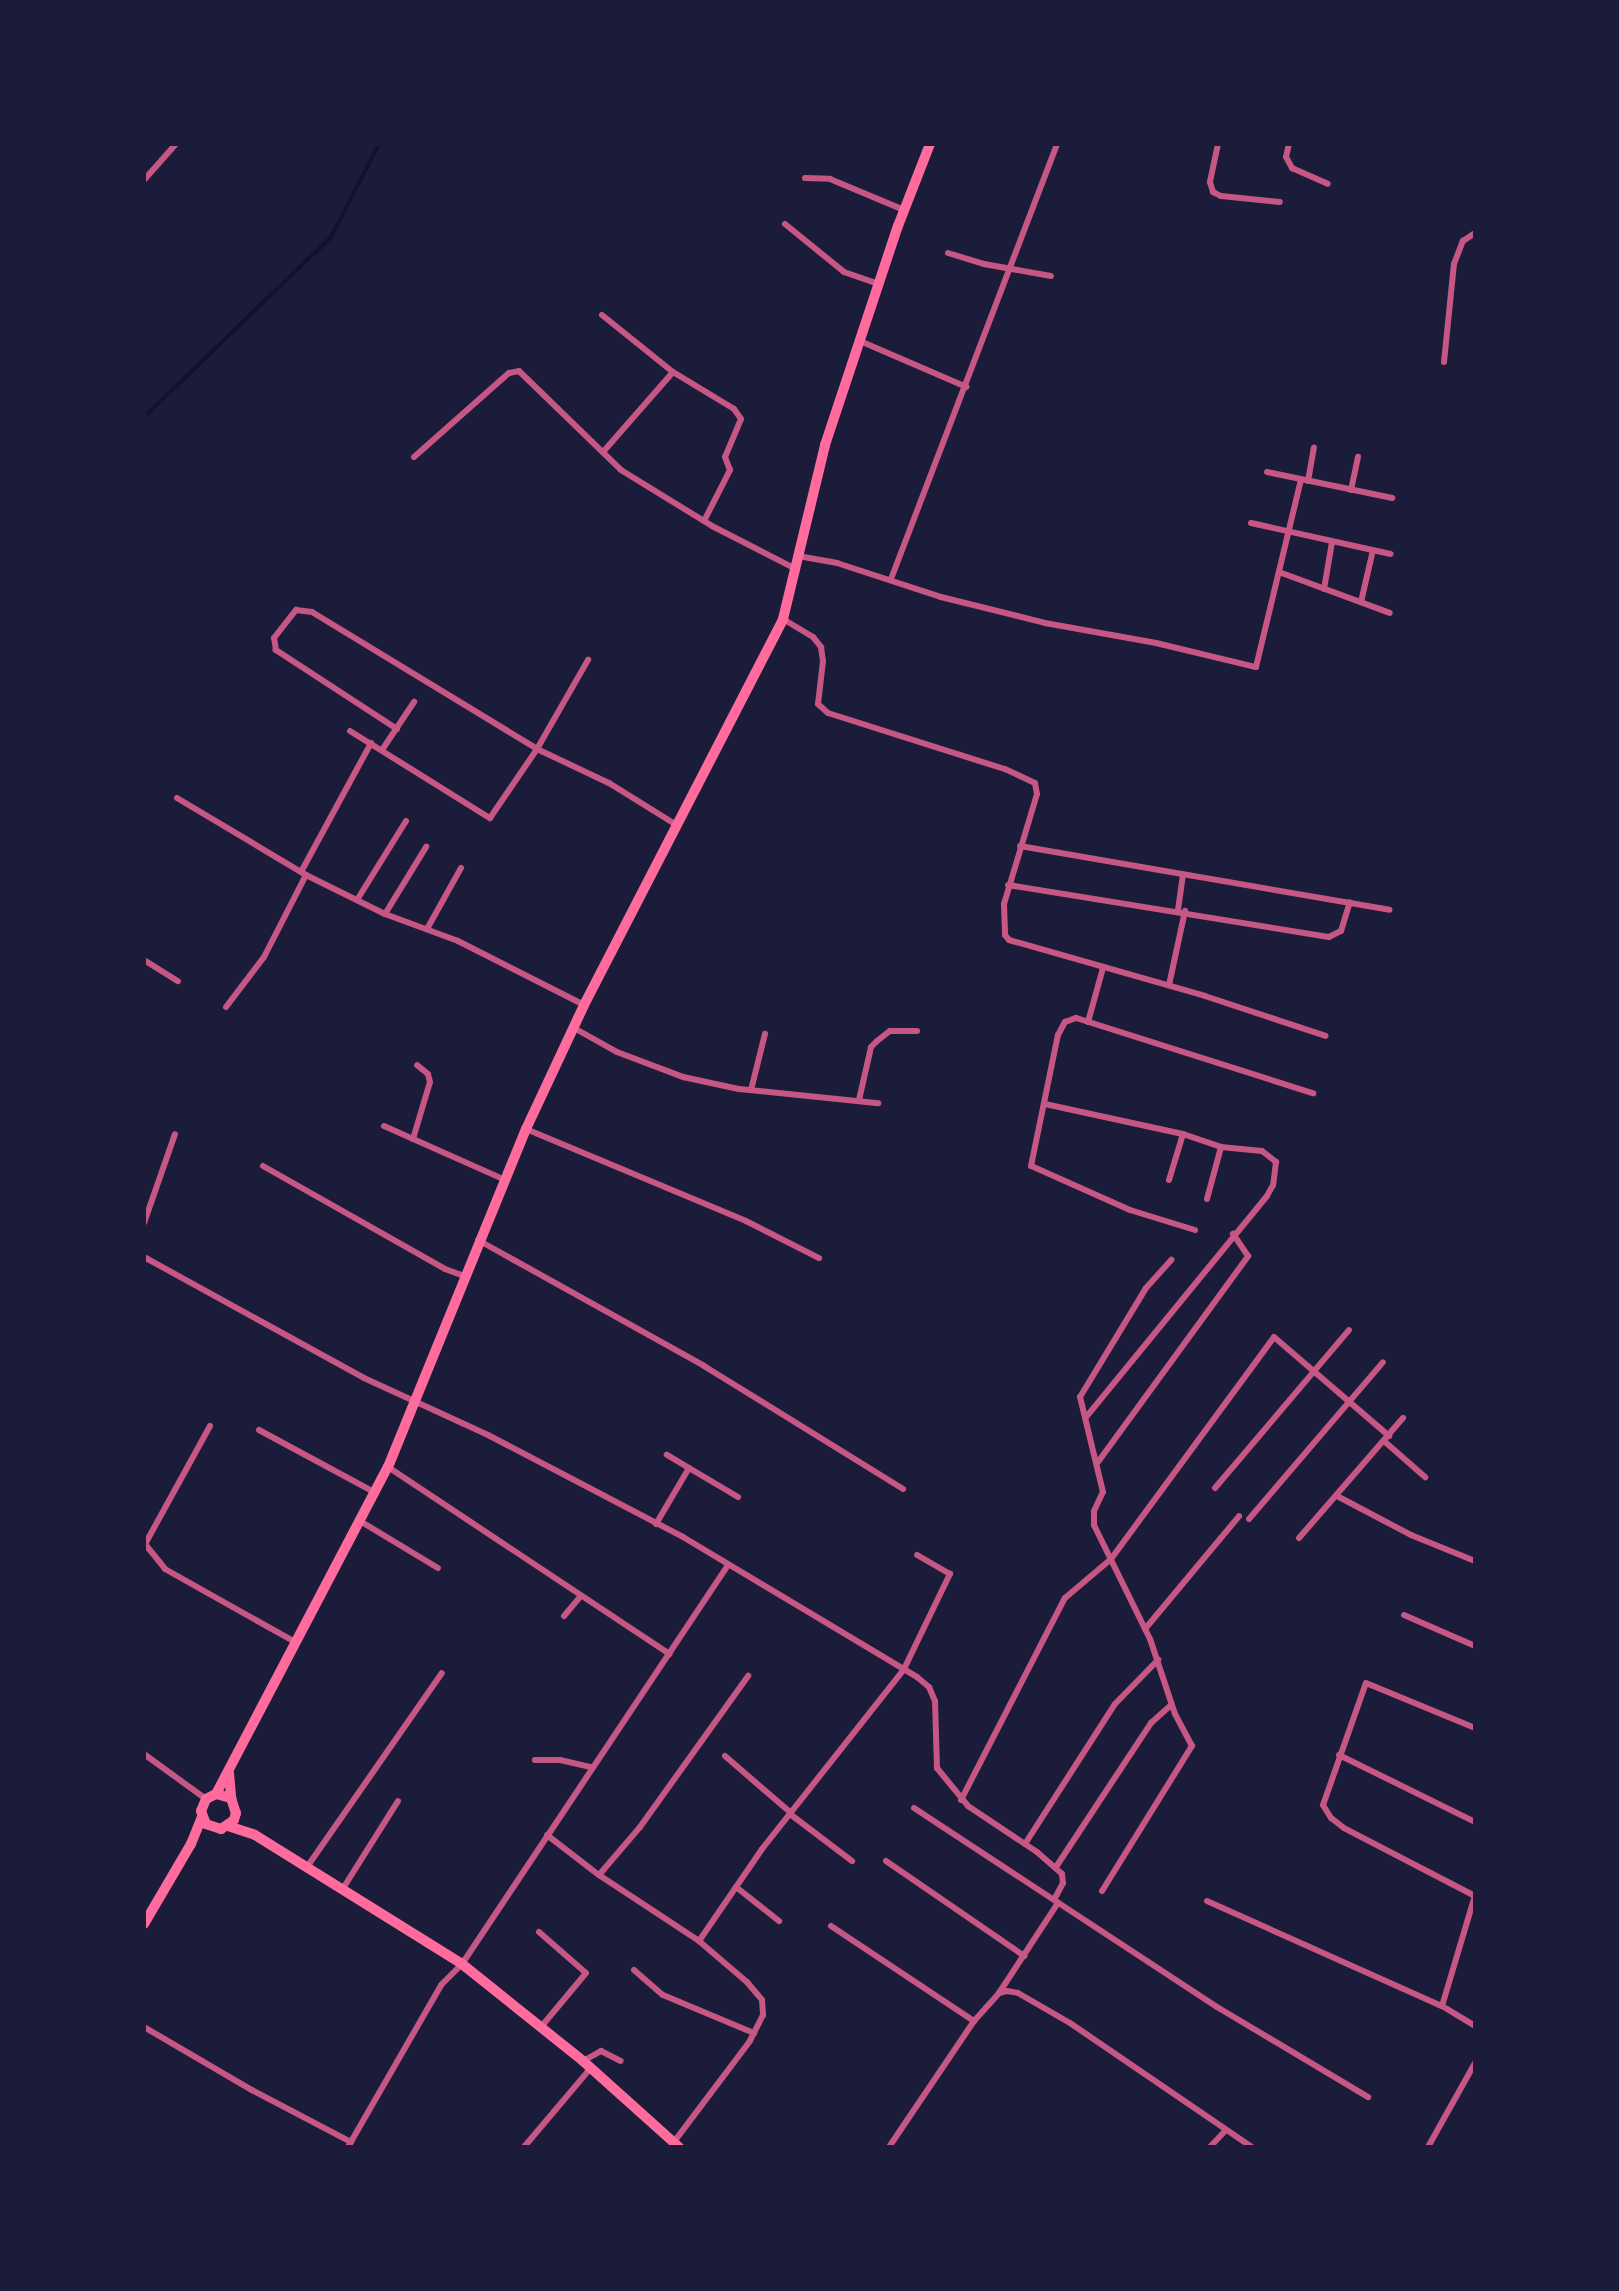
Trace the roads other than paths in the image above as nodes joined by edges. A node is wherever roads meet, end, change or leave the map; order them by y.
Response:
1 (176, 144) edge
2 (930, 144) edge
3 (1057, 144) edge
4 (1218, 144) edge
5 (1289, 144) edge
6 (805, 178) dead end
7 (144, 180) edge
8 (1328, 184) dead end
9 (1280, 202) dead end
10 (904, 210) junction
11 (785, 224) dead end
12 (1475, 233) edge
13 (948, 253) dead end
14 (1011, 269) junction
15 (1051, 276) dead end
16 (879, 284) junction
17 (602, 315) dead end
18 (860, 341) junction
19 (1444, 362) dead end
20 (673, 372) junction
21 (967, 387) junction
22 (1314, 448) dead end
23 (603, 452) junction
24 (414, 457) dead end
25 (1358, 457) dead end
26 (1267, 472) dead end
27 (1304, 480) junction
28 (1351, 490) junction
29 (1392, 498) dead end
30 (704, 521) junction
31 (1251, 523) dead end
32 (1288, 532) junction
33 (1332, 542) junction
34 (1373, 550) junction
35 (1391, 554) dead end
36 (798, 556) junction
37 (796, 569) junction
38 (1279, 572) junction
39 (891, 579) junction
40 (1324, 589) junction
41 (1361, 602) junction
42 (1390, 613) dead end
43 (783, 619) junction
44 (588, 660) dead end
45 (414, 702) dead end
46 (397, 729) junction
47 (350, 731) dead end
48 (371, 743) junction
49 (537, 749) junction
50 (382, 750) junction
51 (177, 798) dead end
52 (406, 821) dead end
53 (678, 826) junction
54 (1020, 846) junction
55 (426, 847) dead end
56 (461, 868) dead end
57 (304, 873) junction
58 (1183, 874) junction
59 (1008, 885) junction
60 (357, 900) junction
61 (1350, 902) junction
62 (1181, 910) junction
63 (1390, 910) dead end
64 (385, 914) junction
65 (427, 929) junction
66 (144, 960) edge
67 (1103, 968) junction
68 (178, 981) dead end
69 (1169, 985) junction
70 (584, 1005) junction
71 (226, 1007) dead end
72 (1088, 1022) junction
73 (574, 1028) junction
74 (917, 1031) dead end
75 (765, 1034) dead end
76 (1326, 1036) dead end
77 (417, 1065) dead end
78 (751, 1090) junction
79 (1313, 1093) dead end
80 (859, 1100) junction
81 (878, 1103) dead end
82 (1045, 1104) junction
83 (384, 1126) dead end
84 (526, 1129) junction
85 (175, 1134) dead end
86 (1183, 1134) junction
87 (413, 1139) junction
88 (1221, 1147) junction
89 (263, 1166) dead end
90 (503, 1179) junction
91 (1169, 1180) dead end
92 (1207, 1199) dead end
93 (144, 1223) edge
94 (1195, 1230) dead end
95 (1233, 1234) junction
96 (478, 1240) junction
97 (144, 1257) edge
98 (819, 1258) dead end
99 (1171, 1260) dead end
100 (464, 1276) junction
101 (1349, 1330) dead end
102 (1383, 1362) dead end
103 (1314, 1371) junction
104 (415, 1401) junction
105 (1350, 1402) junction
106 (1086, 1417) junction
107 (1403, 1418) dead end
108 (210, 1426) dead end
109 (259, 1430) dead end
110 (1386, 1438) junction
111 (667, 1455) dead end
112 (1098, 1462) junction
113 (388, 1467) junction
114 (689, 1468) junction
115 (1425, 1477) dead end
116 (1215, 1488) dead end
117 (903, 1489) dead end
118 (376, 1493) junction
119 (1337, 1496) junction
120 (738, 1497) dead end
121 (1239, 1516) dead end
122 (1249, 1519) dead end
123 (360, 1521) junction
124 (656, 1524) junction
125 (1299, 1538) dead end
126 (917, 1555) dead end
127 (1111, 1559) junction
128 (1475, 1561) edge
129 (728, 1565) junction
130 (438, 1568) dead end
131 (580, 1597) junction
132 (1404, 1615) dead end
133 (564, 1616) dead end
134 (1145, 1629) junction
135 (295, 1642) junction
136 (1475, 1646) edge
137 (669, 1654) junction
138 (1158, 1660) junction
139 (904, 1669) junction
140 (442, 1673) dead end
141 (748, 1676) dead end
142 (1171, 1705) junction
143 (1475, 1726) edge
144 (144, 1754) edge
145 (1339, 1755) junction
146 (725, 1756) dead end
147 (535, 1760) dead end
148 (591, 1767) junction
149 (229, 1771) junction
150 (211, 1796) junction
151 (231, 1798) junction
152 (961, 1800) junction
153 (398, 1801) dead end
154 (914, 1808) dead end
155 (236, 1813) junction
156 (790, 1814) junction
157 (202, 1817) junction
158 (1475, 1822) edge
159 (228, 1826) junction
160 (213, 1828) junction
161 (255, 1835) junction
162 (547, 1835) junction
163 (191, 1844) junction
164 (1025, 1844) junction
165 (852, 1861) dead end
166 (886, 1861) dead end
167 (1056, 1867) junction
168 (306, 1868) junction
169 (599, 1875) junction
170 (736, 1887) junction
171 (342, 1890) junction
172 (1102, 1891) dead end
173 (1475, 1896) edge
174 (1056, 1901) junction
175 (1207, 1901) dead end
176 (779, 1921) dead end
177 (144, 1924) edge
178 (831, 1926) dead end
179 (539, 1932) dead end
180 (699, 1941) junction
181 (1024, 1956) junction
182 (462, 1964) junction
183 (634, 1970) dead end
184 (999, 1993) junction
185 (1442, 2006) junction
186 (974, 2021) junction
187 (1475, 2026) edge
188 (144, 2027) edge
189 (541, 2028) junction
190 (754, 2033) junction
191 (621, 2061) dead end
192 (1475, 2063) edge
193 (587, 2065) junction
194 (1368, 2097) dead end
195 (1226, 2130) junction
196 (677, 2144) edge
197 (350, 2145) edge
198 (524, 2147) edge
199 (889, 2147) edge
200 (1210, 2147) edge
201 (1252, 2147) edge
202 (1428, 2147) edge

1 - 7 street
2 - 10 highway
3 - 14 street
4 - 9 street
5 - 8 street
6 - 10 street
10 - 16 highway
11 - 16 street
12 - 19 street
13 - 14 street
14 - 15 street
14 - 21 street
16 - 18 highway
17 - 20 street
18 - 21 street
18 - 36 highway
20 - 23 street
20 - 30 street
21 - 39 street
22 - 27 street
23 - 24 street
23 - 30 street
25 - 28 street
26 - 27 street
27 - 28 street
27 - 32 street
28 - 29 street
30 - 37 street
31 - 32 street
32 - 33 street
32 - 38 street
33 - 34 street
33 - 40 street
34 - 35 street
34 - 41 street
36 - 37 highway
36 - 39 street
37 - 43 highway
38 - 39 street
38 - 40 street
40 - 41 street
41 - 42 street
43 - 53 highway
43 - 54 street
44 - 49 street
45 - 46 street
46 - 49 street
46 - 50 street
47 - 48 street
48 - 50 street
48 - 57 street
49 - 50 street
49 - 53 street
51 - 57 street
52 - 60 street
53 - 70 highway
54 - 58 street
54 - 59 street
55 - 64 street
56 - 65 street
57 - 60 street
57 - 71 street
58 - 61 street
58 - 62 street
59 - 62 street
59 - 67 street
60 - 64 street
61 - 62 street
61 - 63 street
62 - 69 street
64 - 65 street
65 - 70 street
66 - 68 street
67 - 69 street
67 - 72 street
69 - 76 street
70 - 73 highway
72 - 79 street
72 - 82 street
73 - 78 street
73 - 84 highway
74 - 80 street
75 - 78 street
77 - 87 street
78 - 80 street
80 - 81 street
82 - 86 street
82 - 94 street
83 - 87 street
84 - 90 highway
84 - 98 street
85 - 93 street
86 - 88 street
86 - 91 street
87 - 90 street
88 - 92 street
88 - 95 street
89 - 100 street
90 - 96 highway
95 - 106 street
95 - 112 street
96 - 100 highway
96 - 117 street
97 - 104 street
99 - 106 street
100 - 104 highway
101 - 103 street
102 - 105 street
103 - 105 street
103 - 116 street
103 - 127 street
104 - 113 highway
104 - 124 street
105 - 110 street
105 - 122 street
106 - 112 street
107 - 110 street
108 - 135 street
109 - 118 street
110 - 115 street
110 - 119 street
111 - 114 street
112 - 127 street
113 - 118 highway
113 - 131 street
114 - 120 street
114 - 124 street
118 - 123 highway
119 - 125 street
119 - 128 street
121 - 134 street
123 - 130 street
123 - 135 highway
124 - 129 street
126 - 139 street
127 - 134 street
127 - 152 street
129 - 137 street
129 - 139 street
131 - 133 street
131 - 137 street
132 - 136 street
134 - 138 street
135 - 149 highway
137 - 148 street
138 - 142 street
138 - 164 street
139 - 152 street
139 - 156 street
140 - 168 street
141 - 169 street
142 - 167 street
142 - 172 street
143 - 145 street
144 - 150 street
145 - 158 street
145 - 173 street
146 - 156 street
147 - 148 street
148 - 162 street
149 - 150 highway
149 - 151 highway
150 - 151 highway
150 - 157 highway
151 - 155 highway
152 - 164 street
153 - 171 street
154 - 174 street
155 - 159 highway
155 - 161 highway
156 - 165 street
156 - 170 street
157 - 160 highway
157 - 163 highway
159 - 160 highway
159 - 161 highway
160 - 163 highway
161 - 168 highway
162 - 169 street
162 - 182 street
163 - 177 highway
164 - 167 street
166 - 181 street
167 - 174 street
168 - 171 highway
169 - 180 street
170 - 176 street
170 - 180 street
171 - 182 highway
173 - 185 street
174 - 181 street
174 - 194 street
175 - 185 street
178 - 186 street
179 - 189 street
180 - 190 street
181 - 184 street
182 - 189 highway
182 - 197 street
183 - 190 street
184 - 186 street
184 - 195 street
185 - 187 street
186 - 199 street
188 - 197 street
189 - 193 highway
190 - 196 street
191 - 193 street
192 - 202 street
193 - 196 highway
193 - 198 street
195 - 200 street
195 - 201 street

